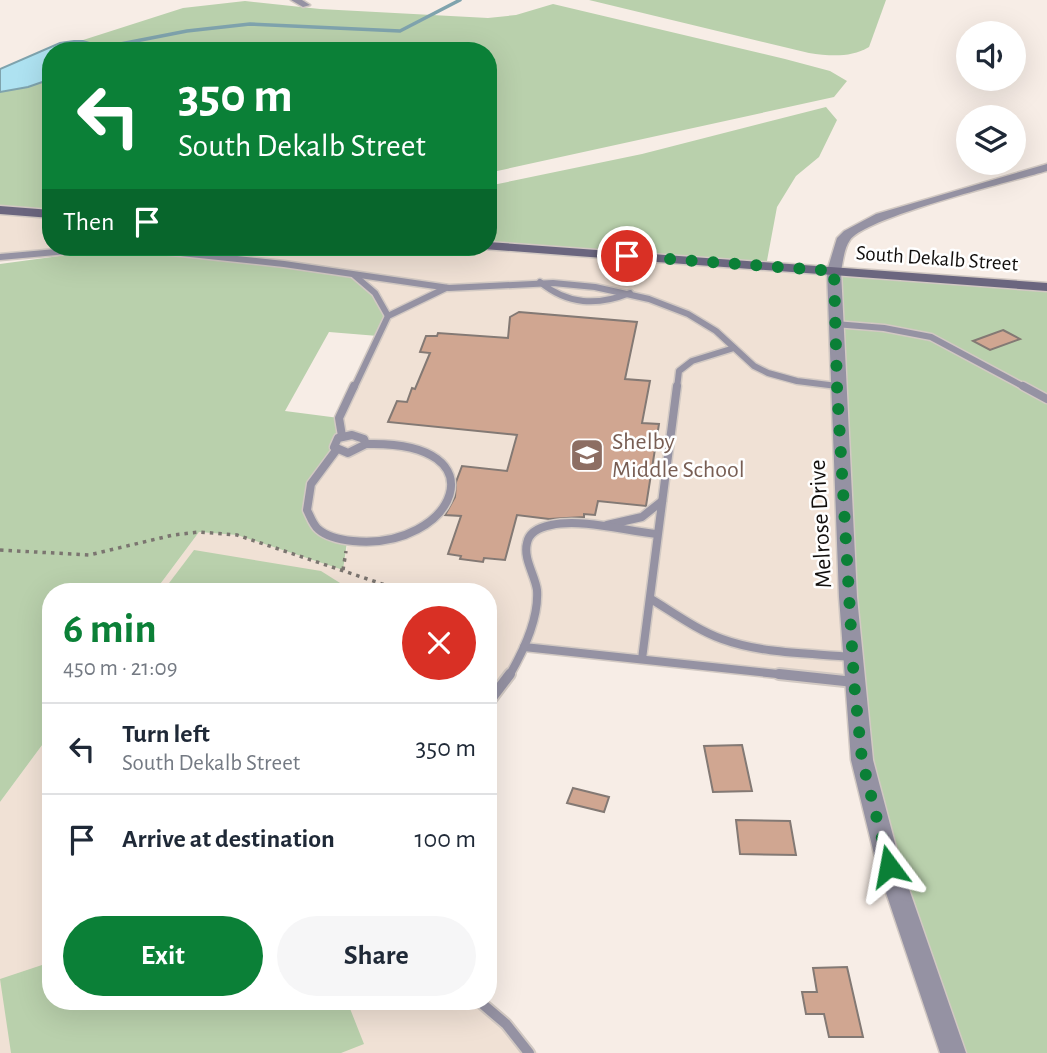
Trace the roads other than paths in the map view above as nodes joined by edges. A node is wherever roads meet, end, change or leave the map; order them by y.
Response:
1 (295, 0) edge
2 (306, 5) dead end
3 (1047, 167) edge
4 (0, 210) edge
5 (42, 213) edge
6 (497, 247) edge
7 (42, 254) edge
8 (196, 256) edge
9 (0, 257) edge
10 (834, 271) junction
11 (351, 274) junction
12 (540, 282) junction
13 (446, 287) junction
14 (1047, 287) edge
15 (630, 293) junction
16 (388, 316) junction
17 (835, 324) junction
18 (734, 348) junction
19 (837, 386) junction
20 (1047, 399) edge
21 (342, 436) junction
22 (366, 443) junction
23 (337, 449) junction
24 (662, 501) junction
25 (605, 529) junction
26 (657, 534) junction
27 (651, 599) junction
28 (524, 647) junction
29 (852, 657) junction
30 (642, 659) junction
31 (854, 682) junction
32 (497, 697) edge
33 (490, 1010) edge
34 (529, 1053) edge
35 (953, 1053) edge

1 - 2 street
3 - 10 street, Melrose Drive
4 - 5 main road
6 - 10 main road, South Dekalb Street
7 - 9 lane
8 - 11 lane
10 - 14 main road, South Dekalb Street
10 - 17 street, Melrose Drive
11 - 13 lane
11 - 16 lane
12 - 13 lane
12 - 15 lane
12 - 15 lane
13 - 16 lane
15 - 18 lane
16 - 21 lane
17 - 19 street, Melrose Drive
17 - 20 lane
18 - 19 lane
18 - 24 lane
19 - 29 street, Melrose Drive
21 - 22 lane
21 - 23 lane
22 - 23 lane
22 - 23 lane
24 - 25 lane
24 - 26 lane
25 - 26 lane
25 - 28 lane
26 - 27 lane
27 - 29 lane
27 - 30 lane
28 - 30 lane
28 - 32 lane
29 - 31 street, Melrose Drive
30 - 31 lane
31 - 35 street, Melrose Drive
33 - 34 lane

